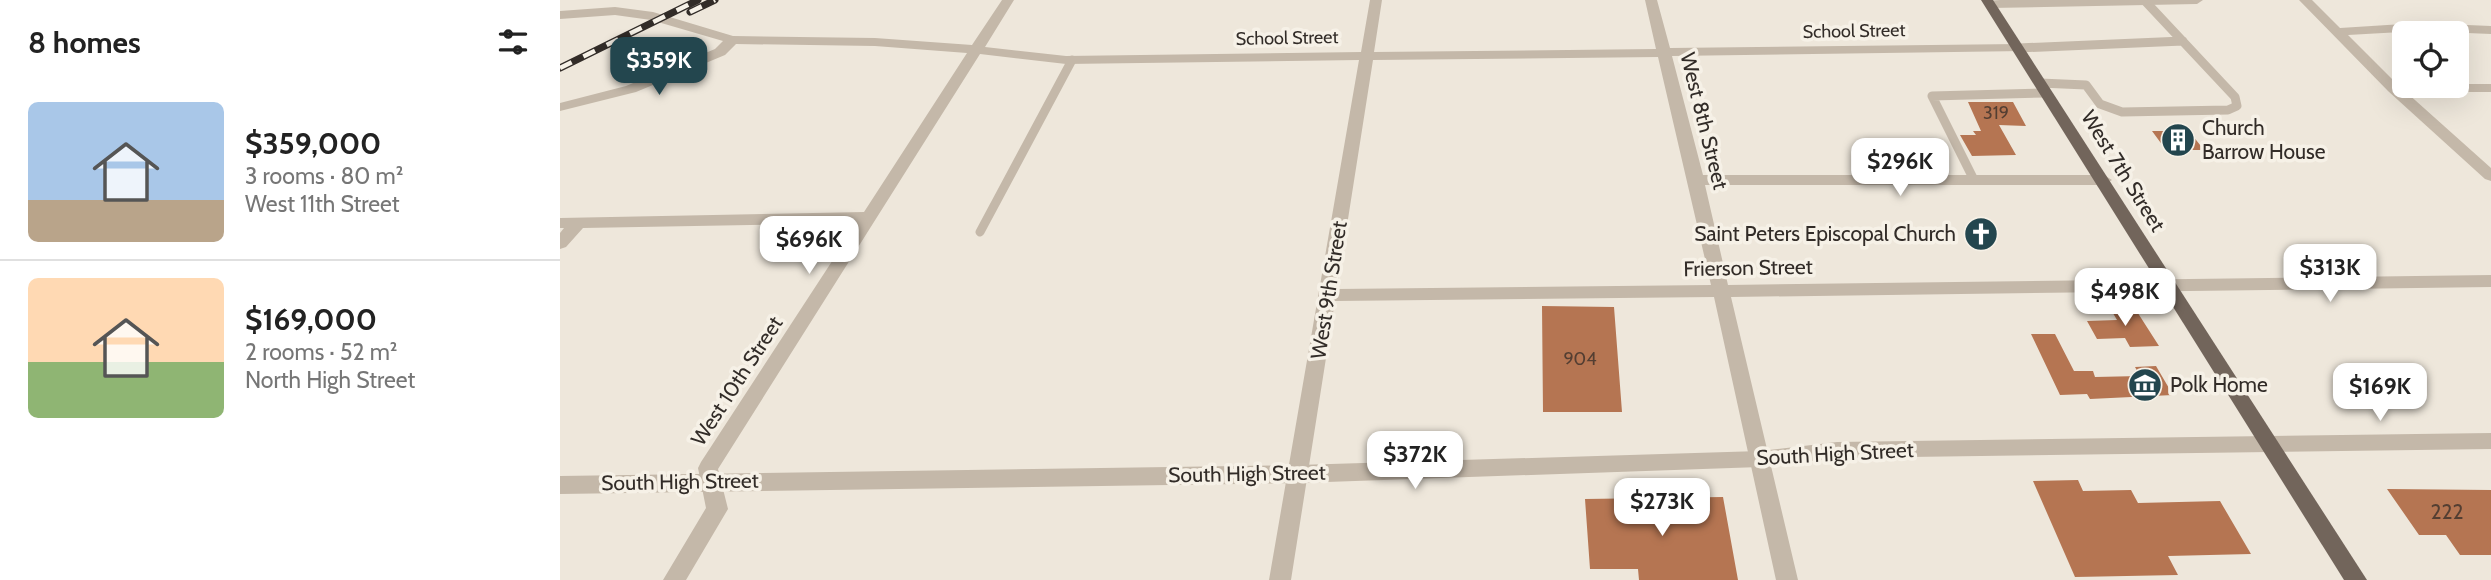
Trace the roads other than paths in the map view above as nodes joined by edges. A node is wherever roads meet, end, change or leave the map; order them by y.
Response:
1 (627, 0) edge
2 (1008, 0) edge
3 (1376, 0) edge
4 (1651, 0) edge
5 (2197, 0) edge
6 (2305, 0) edge
7 (2145, 1) edge
8 (1989, 2) edge
9 (615, 11) junction
10 (560, 15) edge
11 (2491, 30) edge
12 (2340, 32) junction
13 (732, 40) junction
14 (2183, 41) junction
15 (2019, 48) junction
16 (975, 50) junction
17 (1665, 52) junction
18 (1367, 56) junction
19 (1072, 60) junction
20 (2392, 87) edge
21 (2043, 88) junction
22 (2469, 88) edge
23 (2491, 88) edge
24 (2404, 98) edge
25 (560, 107) edge
26 (2490, 175) edge
27 (1696, 180) junction
28 (1974, 180) junction
29 (2104, 180) junction
30 (870, 217) junction
31 (579, 222) junction
32 (560, 223) edge
33 (980, 232) dead end
34 (560, 243) edge
35 (2491, 281) edge
36 (2168, 286) junction
37 (1720, 291) junction
38 (1328, 295) junction
39 (2491, 441) edge
40 (2270, 446) junction
41 (1760, 459) junction
42 (1298, 474) junction
43 (710, 482) junction
44 (560, 485) edge
45 (674, 580) edge
46 (1280, 580) edge
47 (1787, 580) edge
48 (2356, 580) edge

1 - 9 street
2 - 16 street, West 10th Street
3 - 18 street, West 9th Street
4 - 17 street, West 8th Street
5 - 7 street
6 - 12 street
7 - 8 street
7 - 14 lane
8 - 15 main road, West 7th Street
9 - 10 street, School Street
9 - 13 street, School Street
11 - 12 street
12 - 20 street
13 - 16 street, School Street
13 - 25 street
14 - 15 lane
14 - 21 lane
15 - 17 street, School Street
15 - 21 main road, West 7th Street
16 - 19 street, School Street
16 - 30 street, West 10th Street
17 - 18 street, School Street
17 - 27 street, West 8th Street
18 - 19 street, School Street
18 - 38 street, West 9th Street
19 - 33 lane
21 - 28 lane
21 - 29 main road, West 7th Street
22 - 23 street
24 - 26 street
27 - 28 street
27 - 37 street, West 8th Street
28 - 29 street
29 - 36 main road, West 7th Street
30 - 31 street
30 - 43 street, West 10th Street
31 - 32 street
31 - 34 street
35 - 36 street, Frierson Street
36 - 37 street, Frierson Street
36 - 40 main road, West 7th Street
37 - 38 street, Frierson Street
37 - 41 street, West 8th Street
38 - 42 street, West 9th Street
39 - 40 street, South High Street
40 - 41 street, South High Street
40 - 48 main road, West 7th Street
41 - 42 street, South High Street
41 - 47 street, West 8th Street
42 - 43 street, South High Street
42 - 46 street, West 9th Street
43 - 44 street, South High Street
43 - 45 street, West 10th Street

